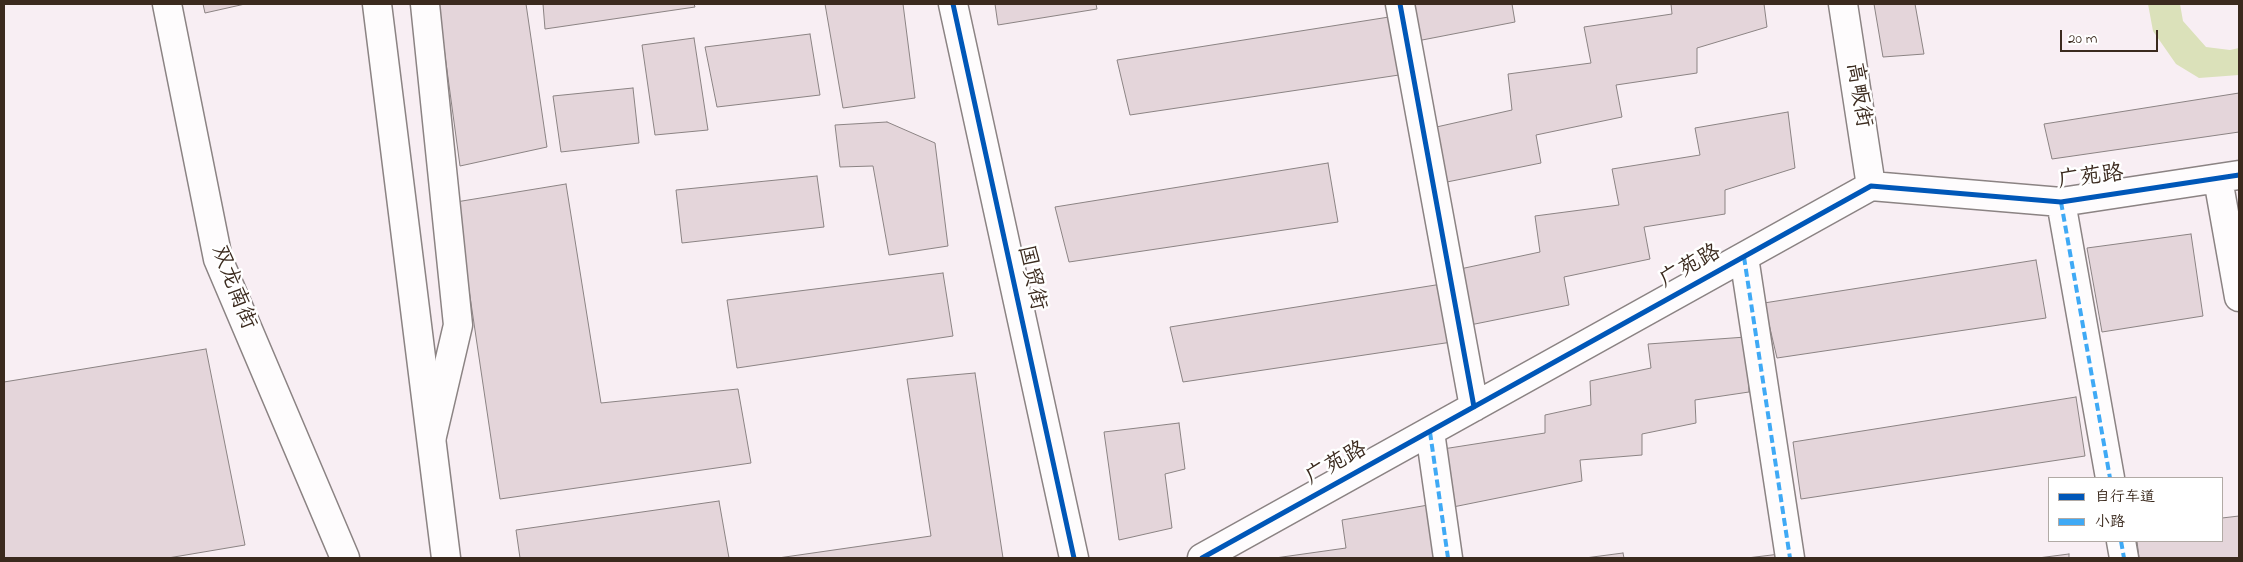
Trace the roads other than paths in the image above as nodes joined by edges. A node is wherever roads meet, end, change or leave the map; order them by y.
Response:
1 (167, 4) edge
2 (377, 4) edge
3 (425, 4) edge
4 (953, 4) edge
5 (1400, 4) edge
6 (1843, 4) edge
7 (2229, 177) edge
8 (1871, 186) junction
9 (2060, 202) junction
10 (1744, 257) junction
11 (2239, 297) edge
12 (1474, 407) junction
13 (1430, 432) junction
14 (431, 440) junction
15 (2110, 477) edge
16 (2121, 542) edge
17 (345, 558) edge
18 (446, 558) edge
19 (1074, 558) edge
20 (1202, 558) edge
21 (1448, 558) edge
22 (1790, 558) edge
23 (2124, 558) edge

1 - 17 street, 双龙南街
2 - 14 street
3 - 14 street
4 - 19 street, 国贸街
5 - 12 street
6 - 8 street, 高畈街
7 - 9 street, 广苑路
7 - 11 street
8 - 9 street, 广苑路
8 - 10 street, 广苑路
9 - 15 street
10 - 12 street, 广苑路
10 - 22 street
12 - 13 street, 广苑路
13 - 20 street, 广苑路
13 - 21 street
14 - 18 street
16 - 23 street

